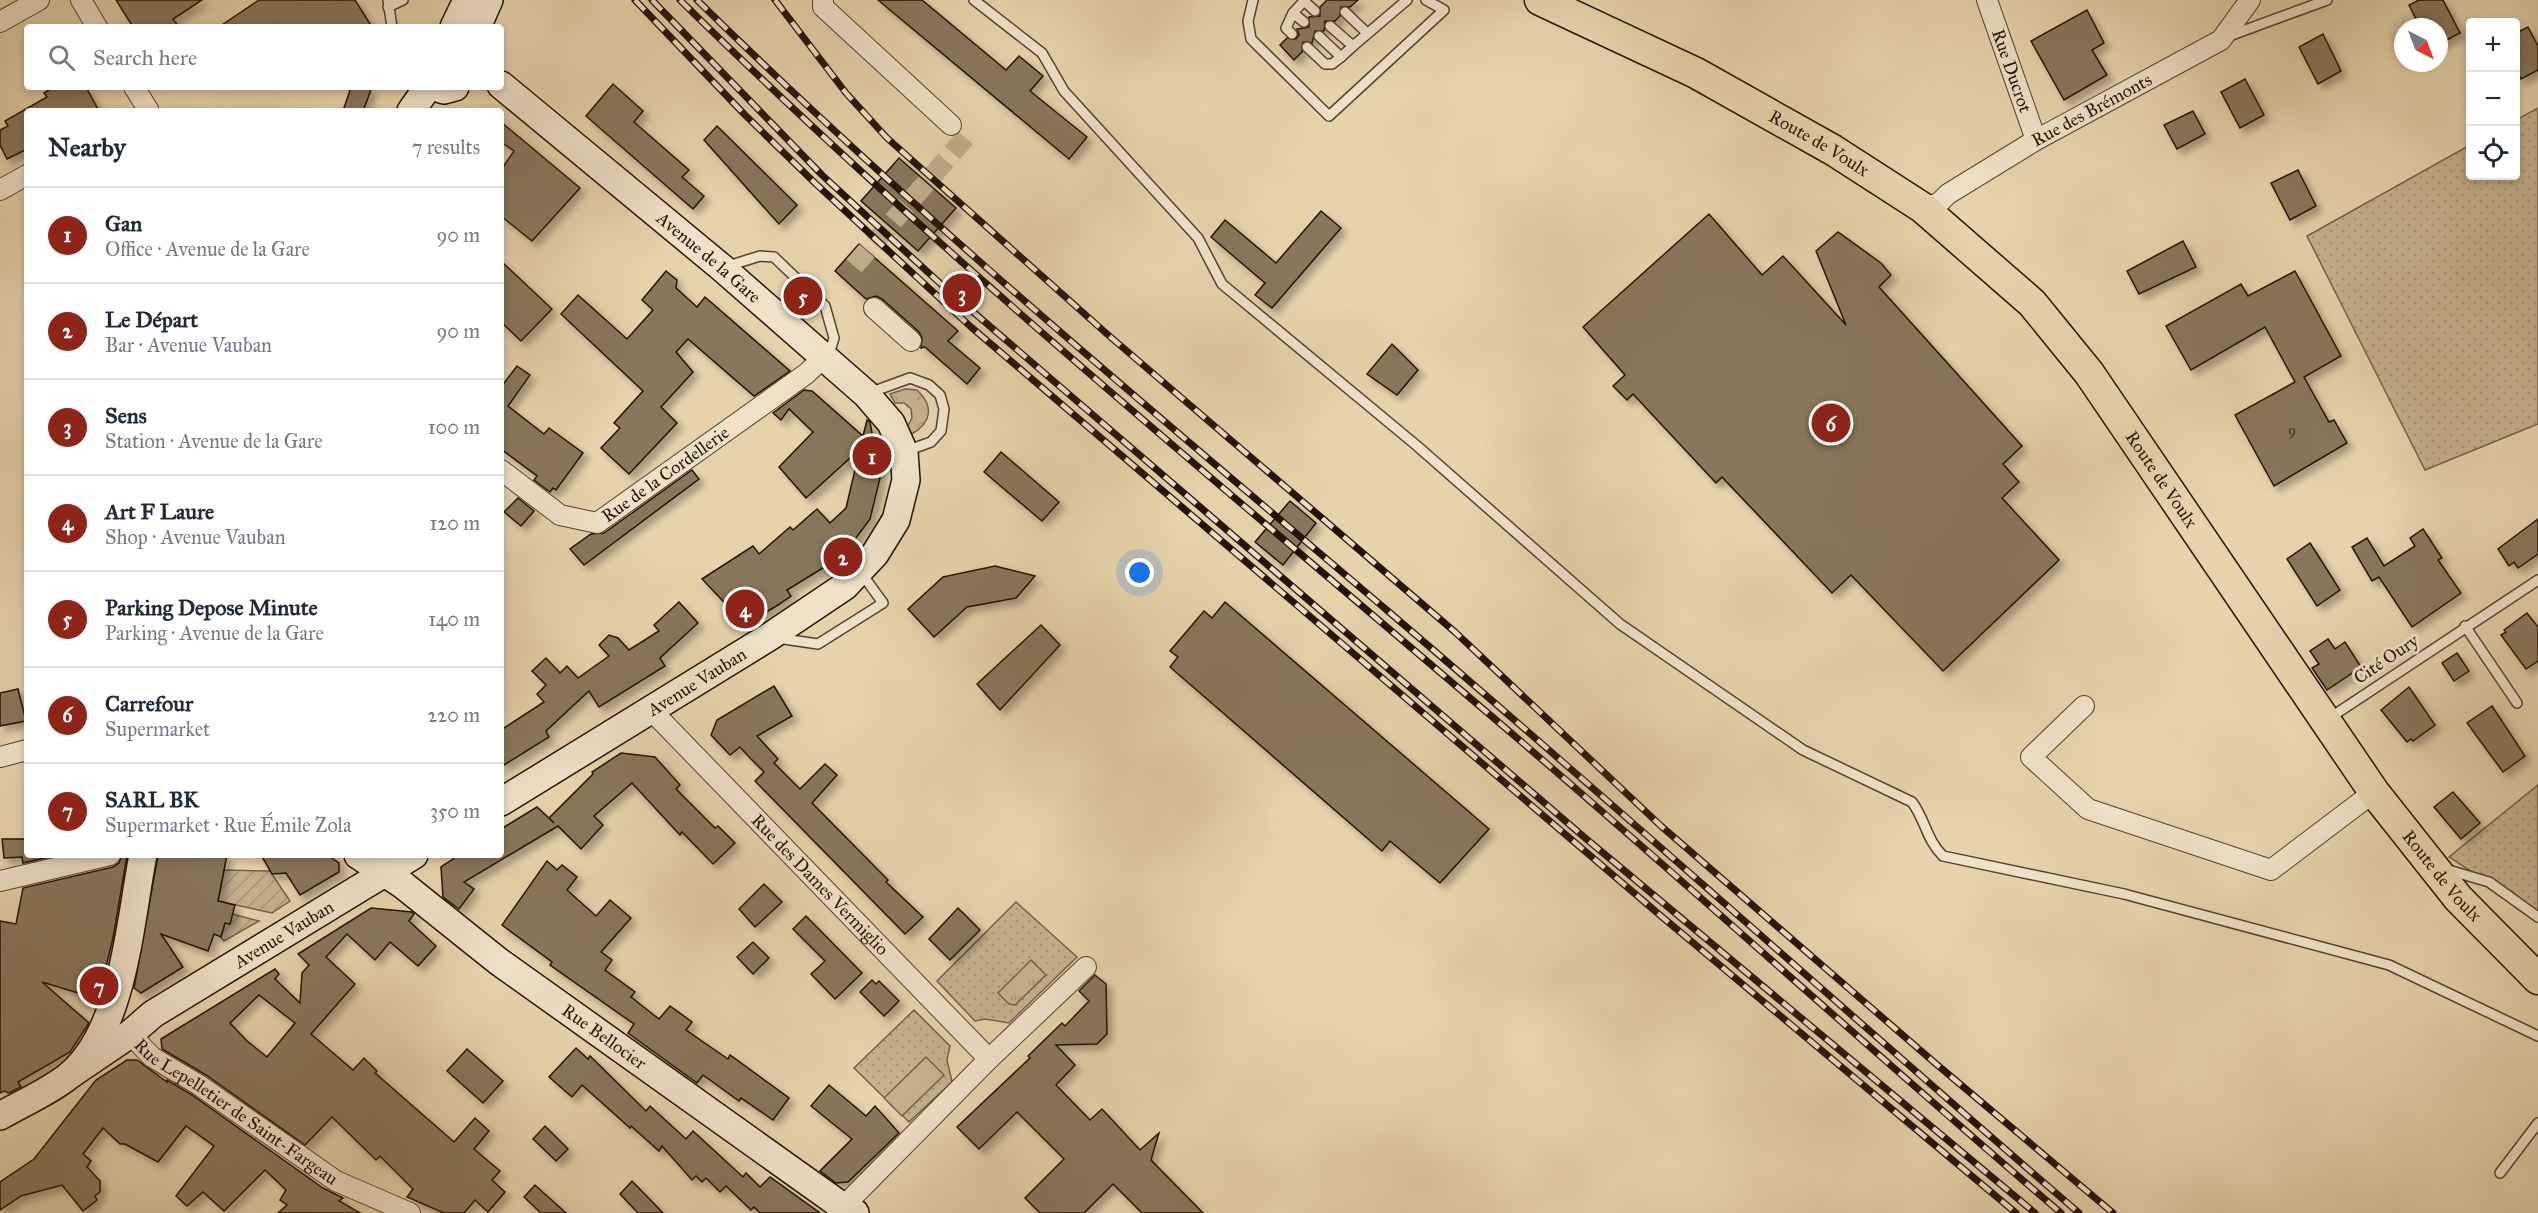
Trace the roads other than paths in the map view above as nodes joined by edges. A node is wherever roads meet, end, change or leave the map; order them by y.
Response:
1 (39, 0) edge
2 (81, 0) edge
3 (403, 0) edge
4 (467, 0) edge
5 (489, 0) edge
6 (823, 0) edge
7 (974, 0) edge
8 (1253, 0) edge
9 (1304, 0) edge
10 (1407, 0) edge
11 (1426, 0) edge
12 (1540, 0) edge
13 (1585, 0) edge
14 (1987, 0) edge
15 (2250, 0) edge
16 (2327, 0) edge
17 (388, 3) edge
18 (1315, 11) dead end
19 (1345, 12) dead end
20 (1293, 13) junction
21 (0, 22) edge
22 (1304, 22) dead end
23 (95, 24) edge
24 (392, 24) edge
25 (455, 24) edge
26 (478, 24) edge
27 (1330, 26) dead end
28 (1367, 33) junction
29 (1292, 34) dead end
30 (1319, 36) dead end
31 (2221, 39) junction
32 (1353, 46) junction
33 (1307, 47) dead end
34 (1341, 57) junction
35 (1696, 73) junction
36 (504, 87) edge
37 (136, 90) edge
38 (426, 90) edge
39 (146, 108) edge
40 (413, 108) edge
41 (951, 125) dead end
42 (2036, 140) junction
43 (24, 177) edge
44 (0, 190) edge
45 (1923, 208) junction
46 (721, 267) junction
47 (874, 308) dead end
48 (911, 342) dead end
49 (826, 358) junction
50 (866, 394) junction
51 (904, 452) junction
52 (504, 472) edge
53 (906, 480) joint
54 (860, 572) junction
55 (2538, 580) edge
56 (2465, 626) junction
57 (769, 637) junction
58 (2517, 703) dead end
59 (2084, 706) dead end
60 (651, 710) junction
61 (2326, 721) junction
62 (24, 751) edge
63 (0, 757) edge
64 (2374, 792) junction
65 (504, 800) edge
66 (97, 858) edge
67 (142, 858) edge
68 (363, 858) edge
69 (409, 858) edge
70 (2431, 865) junction
71 (386, 872) junction
72 (0, 881) edge
73 (2538, 918) edge
74 (1086, 967) dead end
75 (2538, 980) edge
76 (117, 993) junction
77 (153, 1014) junction
78 (130, 1034) junction
79 (2538, 1036) edge
80 (989, 1059) junction
81 (71, 1074) junction
82 (3, 1108) edge
83 (2538, 1124) edge
84 (2500, 1173) dead end
85 (845, 1211) edge
86 (411, 1213) edge

1 - 21 street
2 - 23 street
3 - 17 lane
4 - 25 main road
5 - 26 main road
6 - 41 street
7 - 79 lane
8 - 11 lane
9 - 18 lane
9 - 20 lane
10 - 28 lane
12 - 35 main road, Route de Voulx
13 - 35 main road, Route de Voulx
14 - 42 street, Rue Ducrot
15 - 31 street, Rue des Brémonts
16 - 31 lane
17 - 24 lane
19 - 28 lane
20 - 22 lane
20 - 29 lane
27 - 32 lane
28 - 32 lane
30 - 34 lane
31 - 42 street, Rue des Brémonts
32 - 34 lane
33 - 34 lane
35 - 45 main road, Route de Voulx
36 - 46 main road, Avenue de la Gare
37 - 39 street
38 - 40 main road
42 - 45 street, Rue des Brémonts
43 - 44 street
45 - 61 main road, Route de Voulx
46 - 49 main road, Avenue de la Gare
46 - 49 lane
47 - 48 street
49 - 50 main road, Avenue de la Gare
49 - 52 street, Rue de la Cordellerie
50 - 51 main road, Avenue de la Gare
50 - 51 lane
51 - 53 main road, Avenue de la Gare
53 - 54 main road, Avenue Vauban
54 - 57 main road, Avenue Vauban
54 - 57 lane
55 - 56 lane, Cité Oury
56 - 58 lane
56 - 61 lane, Cité Oury
57 - 60 main road, Avenue Vauban
59 - 64 street
60 - 65 main road, Avenue Vauban
60 - 80 street, Rue des Dames Vermiglio
61 - 64 main road, Route de Voulx
62 - 63 street
64 - 70 main road, Route de Voulx
66 - 72 street
67 - 76 main road
68 - 71 main road, Rue Bellocier
69 - 71 main road, Avenue Vauban
70 - 73 lane
70 - 75 main road, Route de Voulx
71 - 77 main road, Avenue Vauban
71 - 85 main road, Rue Bellocier
74 - 80 street
76 - 77 main road
76 - 81 main road
77 - 78 main road, Avenue Vauban
78 - 81 main road, Avenue Vauban
78 - 86 street, Rue Lepelletier de Saint-Fargeau
80 - 85 street
81 - 82 main road, Avenue Vauban
83 - 84 lane

